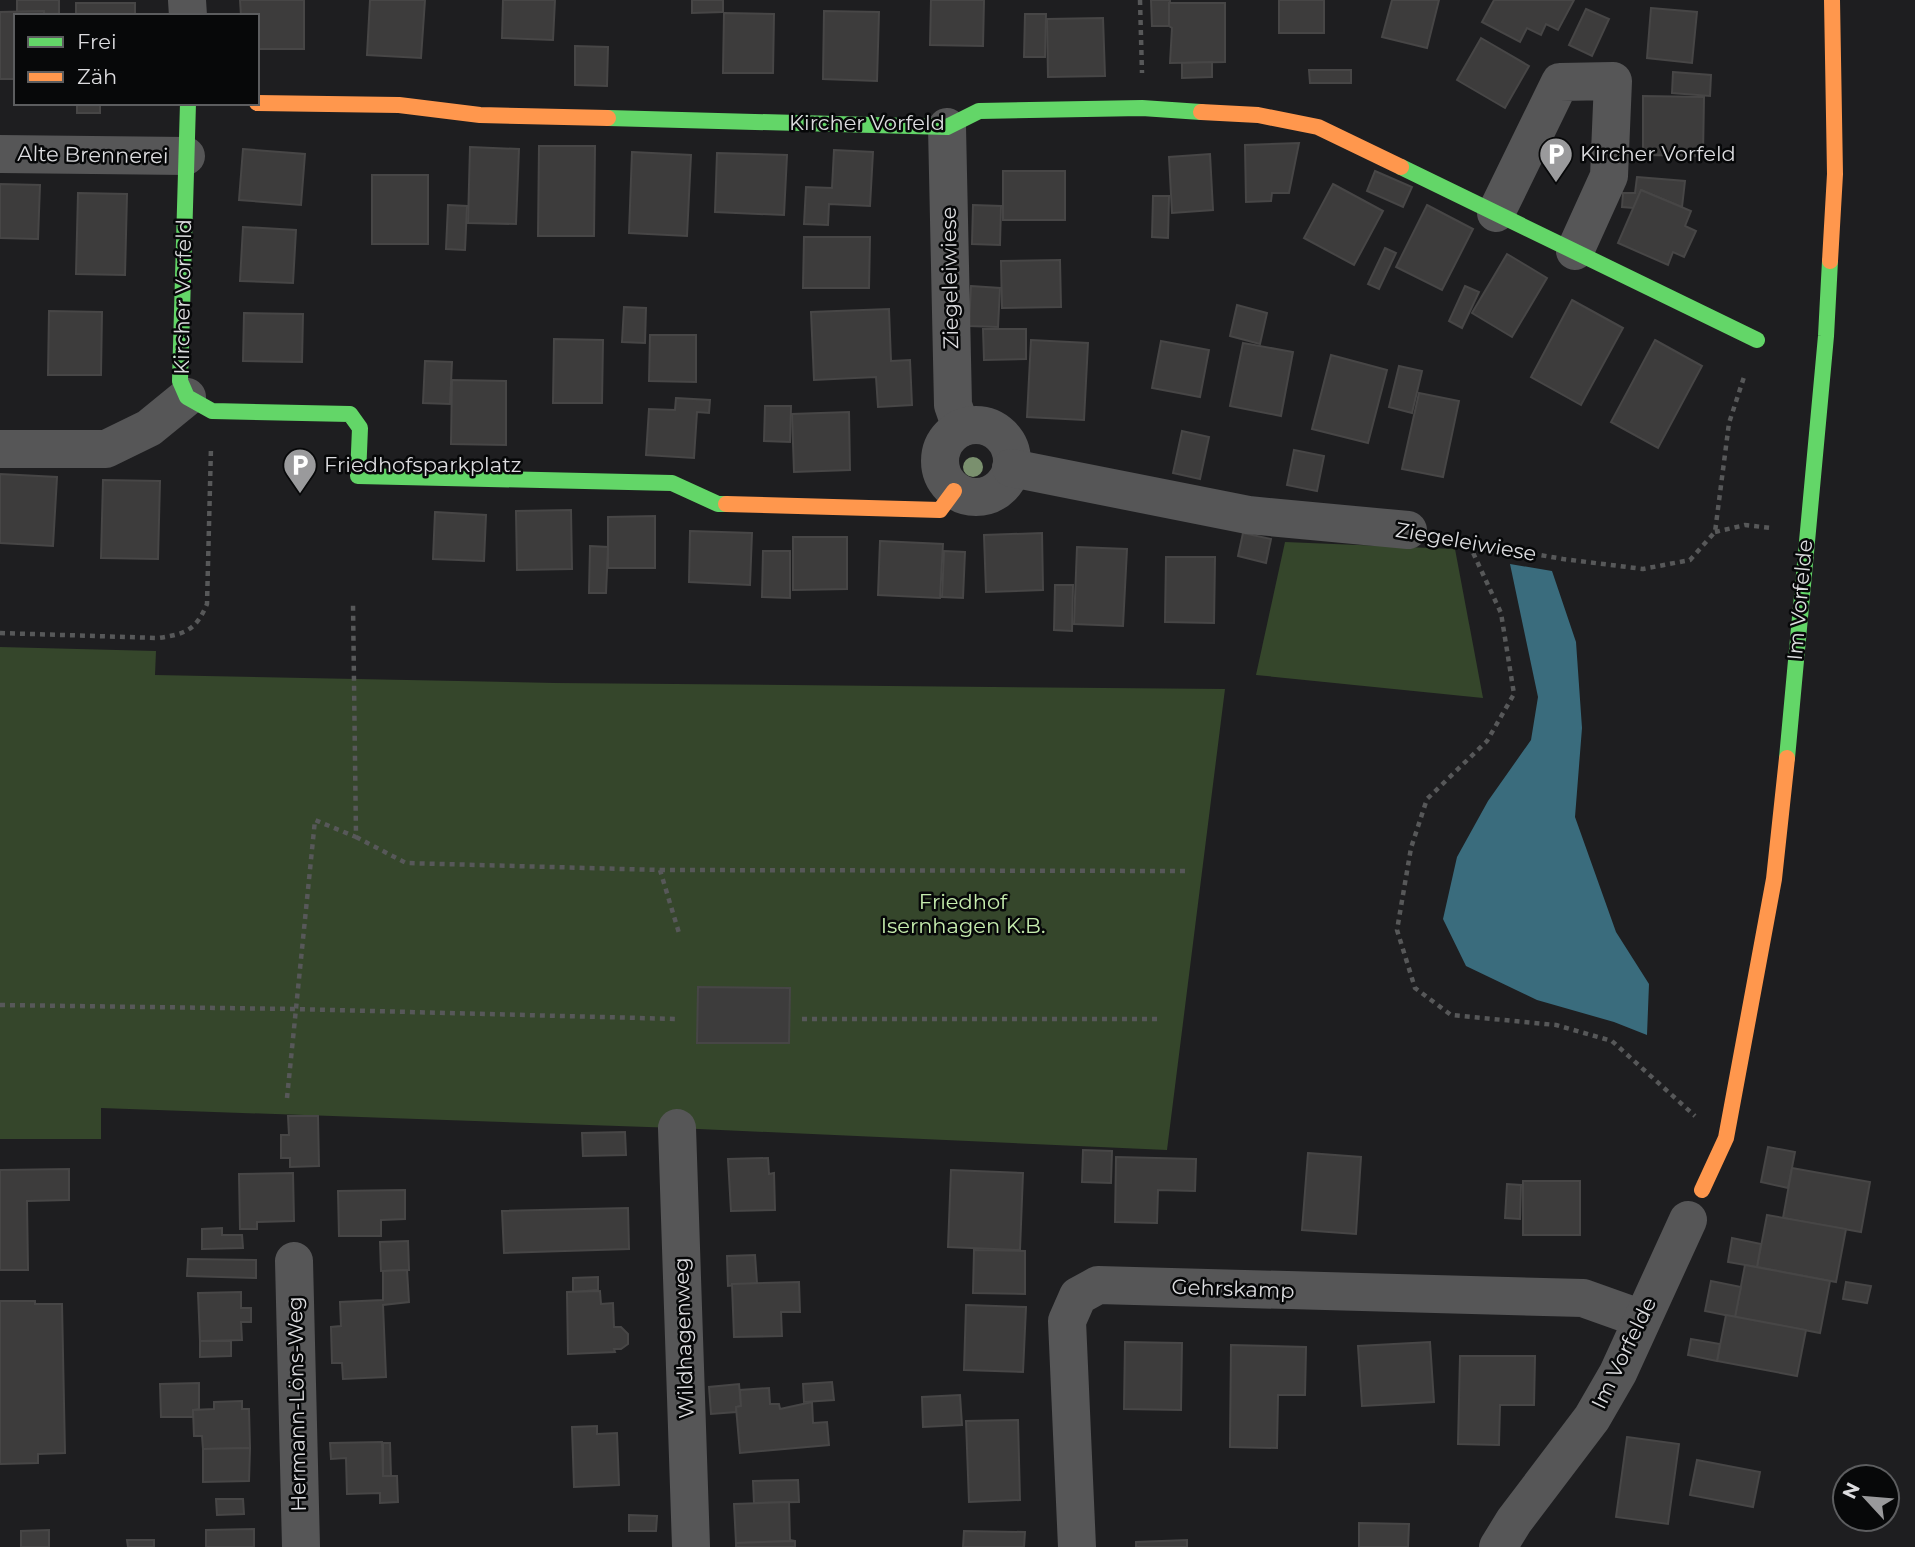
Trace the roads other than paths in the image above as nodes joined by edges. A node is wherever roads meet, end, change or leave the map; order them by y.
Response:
1 (1832, 0) edge
2 (259, 103) edge
3 (188, 105) edge
4 (947, 127) junction
5 (0, 154) edge
6 (186, 156) junction
7 (1496, 213) junction
8 (1575, 251) junction
9 (1757, 340) road end
10 (200, 404) junction
11 (961, 428) junction
12 (0, 449) edge
13 (1012, 468) junction
14 (954, 491) junction
15 (1408, 530) road end
16 (677, 1128) dead end
17 (1695, 1205) joint
18 (294, 1261) dead end
19 (1642, 1320) junction
20 (301, 1547) edge
21 (691, 1547) edge
22 (1077, 1547) edge
23 (1498, 1547) edge

1 - 17 street, Im Vorfelde
2 - 4 street, Kircher Vorfeld
3 - 6 street, Kircher Vorfeld
4 - 7 street, Kircher Vorfeld
4 - 11 street, Ziegeleiwiese
5 - 6 street, Alte Brennerei
6 - 10 street, Kircher Vorfeld
7 - 8 street, Kircher Vorfeld
7 - 8 street
8 - 9 street, Kircher Vorfeld
10 - 12 street
10 - 14 street
11 - 13 street
11 - 14 street
13 - 14 street
13 - 15 street, Ziegeleiwiese
16 - 21 street, Wildhagenweg
17 - 19 street, Im Vorfelde
18 - 20 street, Hermann-Löns-Weg
19 - 22 street, Gehrskamp
19 - 23 street, Im Vorfelde

